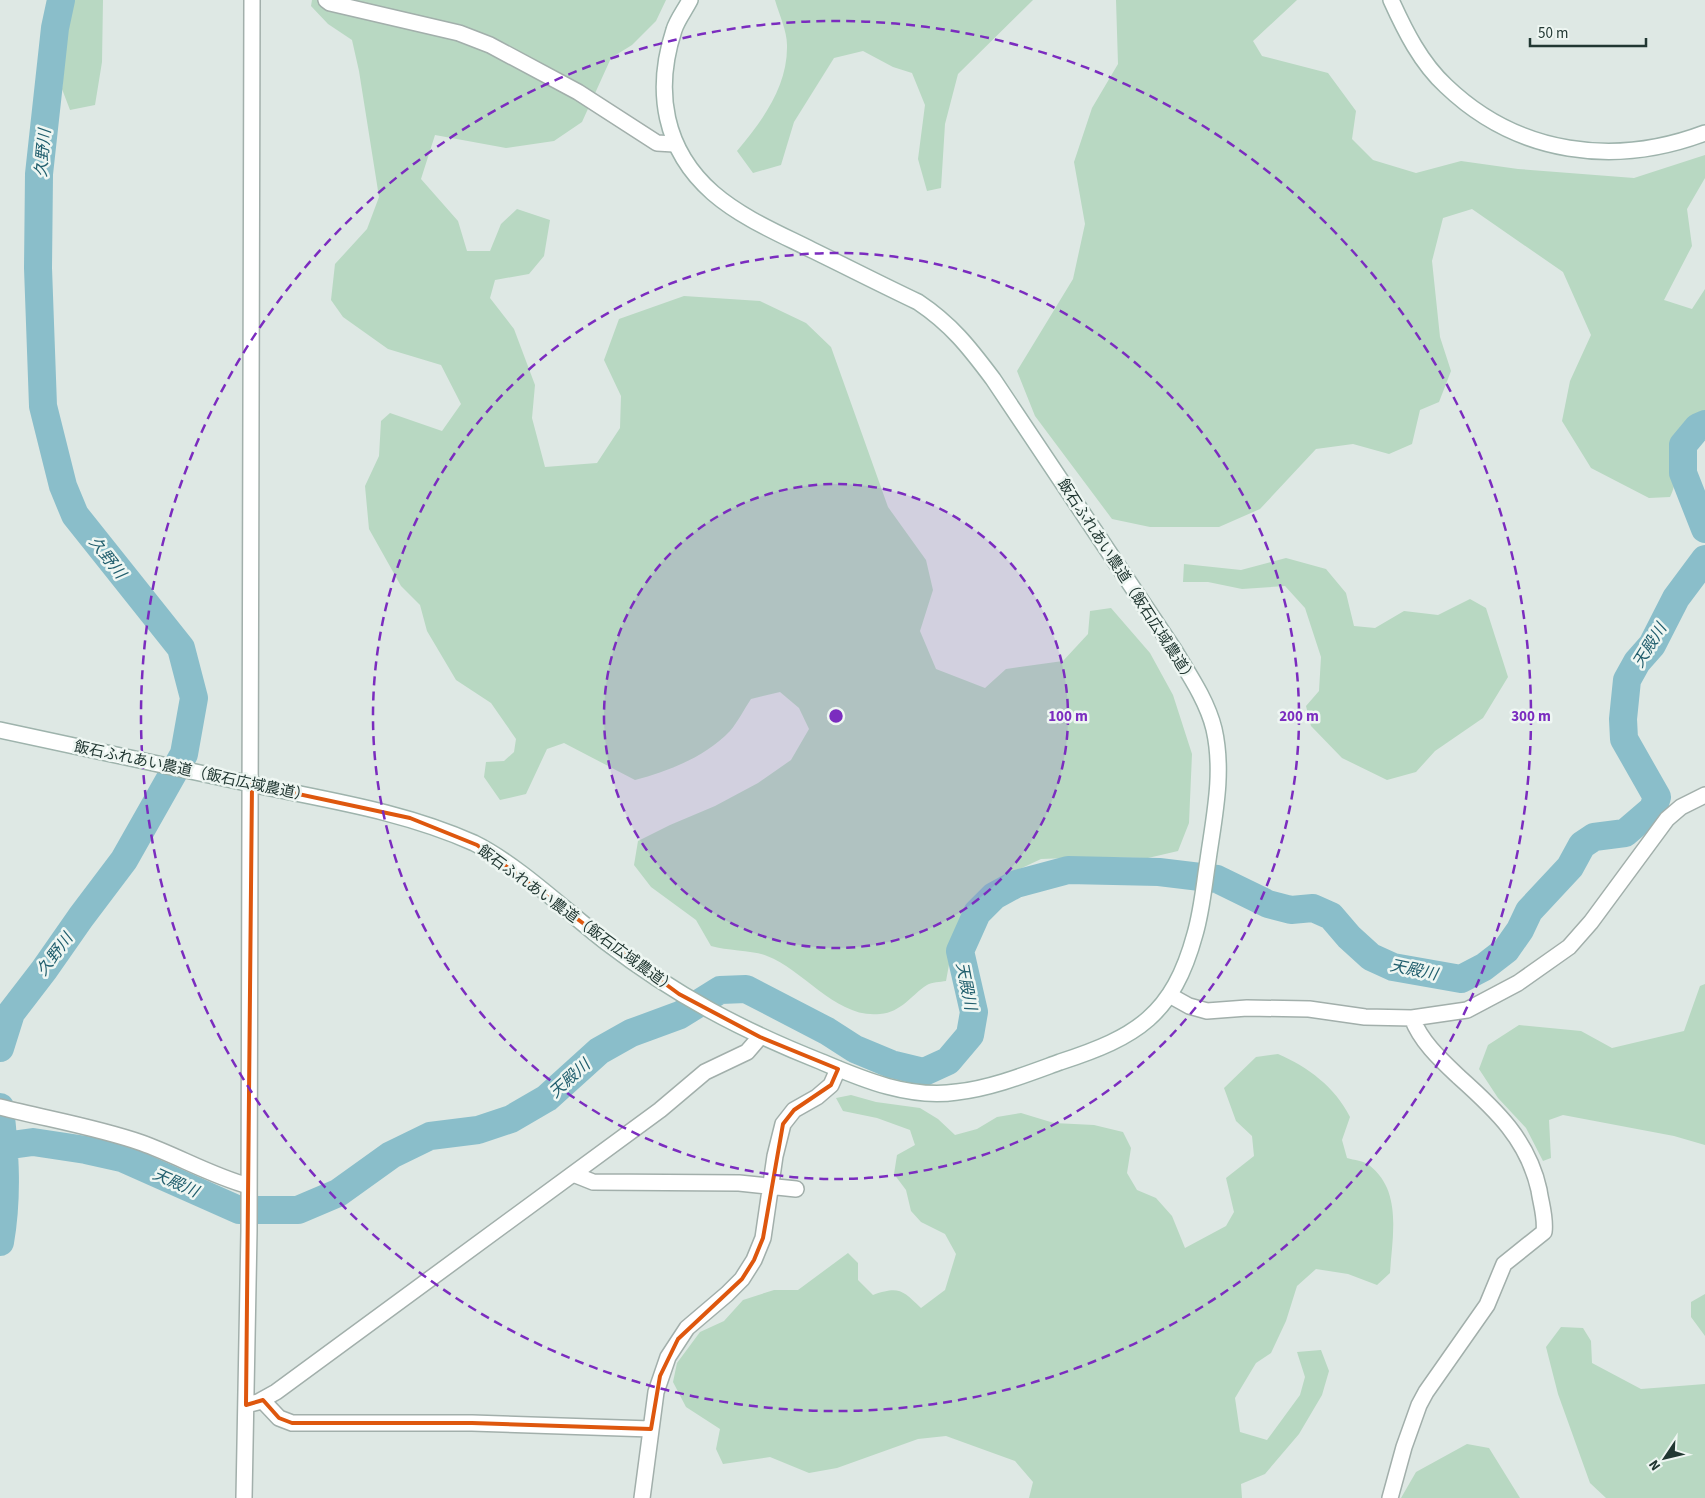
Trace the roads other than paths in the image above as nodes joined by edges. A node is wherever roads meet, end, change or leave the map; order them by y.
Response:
1 (252, 0) edge
2 (326, 0) edge
3 (690, 0) edge
4 (1391, 0) edge
5 (1705, 133) edge
6 (674, 144) junction
7 (0, 730) edge
8 (252, 784) junction
9 (1705, 795) edge
10 (1171, 996) junction
11 (1412, 1018) junction
12 (760, 1037) junction
13 (838, 1069) junction
14 (0, 1107) edge
15 (573, 1174) junction
16 (771, 1186) junction
17 (796, 1189) dead end
18 (249, 1193) junction
19 (262, 1400) junction
20 (246, 1405) junction
21 (651, 1429) junction
22 (244, 1498) edge
23 (642, 1498) edge
24 (1390, 1498) edge

1 - 8 street
2 - 6 street
3 - 6 street, 飯石ふれあい農道（飯石広域農道）
4 - 5 street
6 - 10 street, 飯石ふれあい農道（飯石広域農道）
7 - 8 street, 飯石ふれあい農道（飯石広域農道）
8 - 12 street, 飯石ふれあい農道（飯石広域農道）
8 - 18 street
9 - 11 street
10 - 11 street
10 - 13 street, 飯石ふれあい農道（飯石広域農道）
11 - 24 street
12 - 13 street, 飯石ふれあい農道（飯石広域農道）
12 - 15 street
13 - 16 street
14 - 18 street
15 - 16 street
15 - 19 street
16 - 17 street
16 - 21 street
18 - 20 street
19 - 20 street
19 - 21 street
20 - 22 street
21 - 23 street

